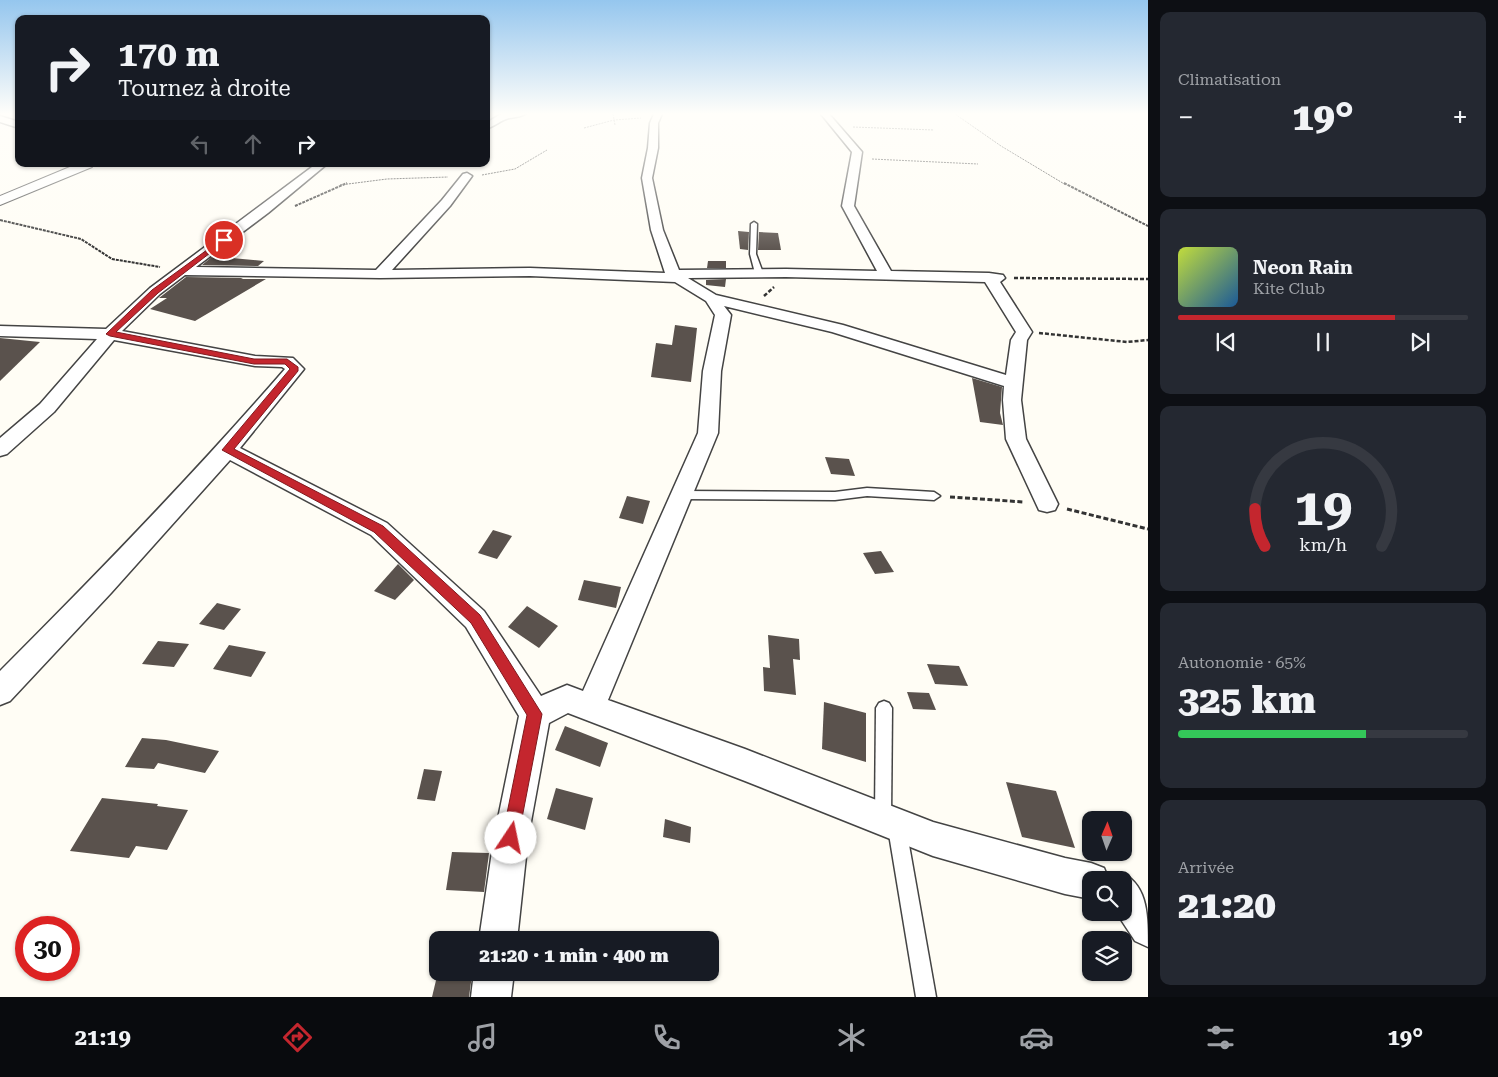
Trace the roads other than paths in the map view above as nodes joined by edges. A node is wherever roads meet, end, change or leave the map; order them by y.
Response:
1 (650, 161) edge
2 (856, 161) edge
3 (80, 167) edge
4 (318, 167) edge
5 (467, 176) road end
6 (0, 201) edge
7 (754, 224) dead end
8 (184, 271) junction
9 (759, 273) junction
10 (380, 274) junction
11 (886, 275) junction
12 (675, 276) junction
13 (711, 298) junction
14 (0, 330) edge
15 (110, 334) junction
16 (1014, 384) junction
17 (0, 449) edge
18 (227, 450) junction
19 (682, 495) junction
20 (934, 496) dead end
21 (1047, 504) dead end
22 (0, 691) edge
23 (590, 708) junction
24 (884, 708) dead end
25 (535, 714) junction
26 (890, 822) junction
27 (1082, 879) edge
28 (1132, 904) edge
29 (1148, 928) edge
30 (499, 931) edge
31 (493, 981) edge
32 (490, 997) edge
33 (926, 997) edge

1 - 12 street
2 - 11 street
3 - 6 street
4 - 8 street
5 - 10 street
7 - 9 lane
8 - 10 street
8 - 15 street
9 - 11 street
9 - 12 street
10 - 12 street
11 - 16 street
12 - 13 street
13 - 16 street
13 - 19 street
14 - 15 street
15 - 17 street
15 - 18 street
16 - 21 street
18 - 22 street
18 - 25 street
19 - 20 lane
19 - 23 street
23 - 25 street
23 - 26 street
24 - 26 lane
25 - 30 street
26 - 27 street
26 - 33 lane
28 - 29 street
31 - 32 street

